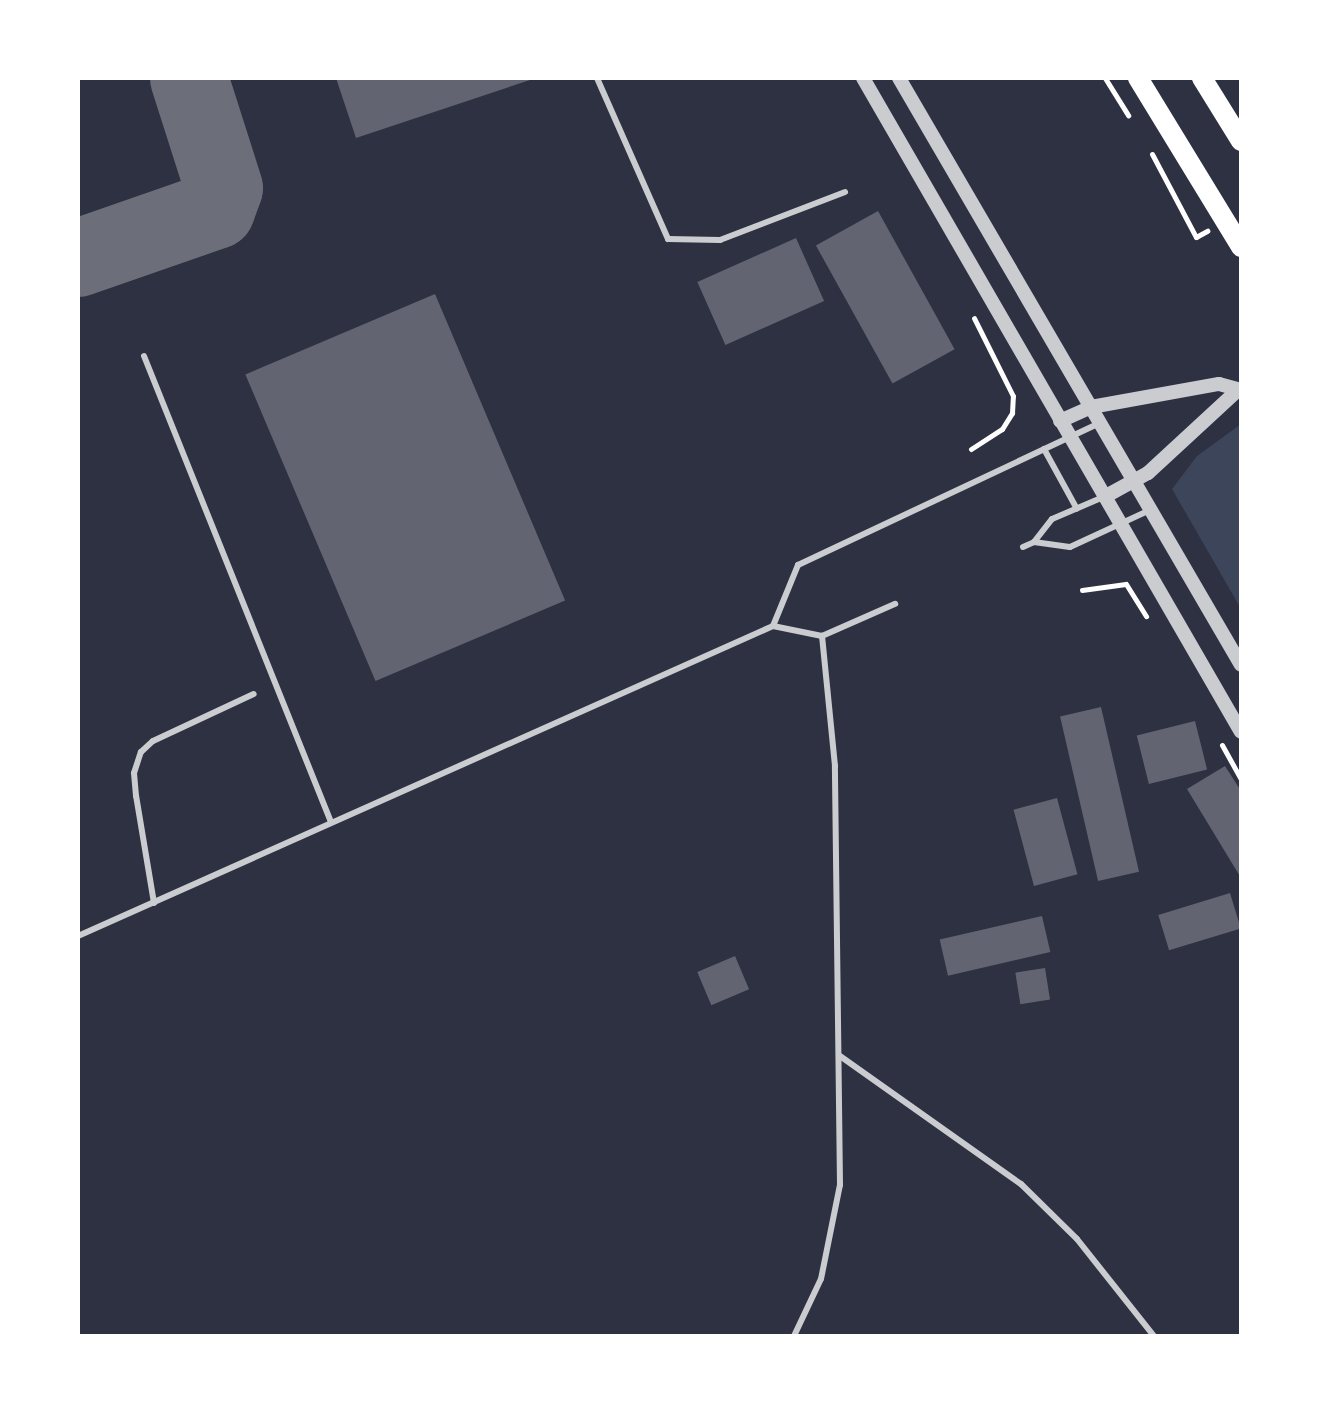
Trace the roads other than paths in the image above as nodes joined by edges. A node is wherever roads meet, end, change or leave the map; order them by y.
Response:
1 (597, 78) edge
2 (863, 78) edge
3 (899, 78) edge
4 (1138, 78) edge
5 (1202, 78) edge
6 (1241, 141) edge
7 (845, 192) dead end
8 (1241, 247) edge
9 (144, 356) dead end
10 (1240, 390) edge
11 (1091, 407) junction
12 (1060, 421) junction
13 (1100, 423) junction
14 (1070, 437) junction
15 (1044, 449) junction
16 (1134, 480) junction
17 (1106, 496) junction
18 (1077, 509) junction
19 (1151, 510) junction
20 (1123, 525) junction
21 (1034, 542) junction
22 (1023, 547) dead end
23 (895, 604) dead end
24 (773, 626) junction
25 (822, 636) junction
26 (1241, 665) edge
27 (254, 694) dead end
28 (1241, 732) edge
29 (331, 822) junction
30 (154, 903) junction
31 (78, 936) edge
32 (840, 1056) junction
33 (794, 1336) edge
34 (1154, 1336) edge

1 - 7 lane
2 - 12 street
3 - 11 street
4 - 8 main road
5 - 6 main road
9 - 29 lane
10 - 11 street
10 - 16 street
11 - 12 street
11 - 13 street
12 - 14 street
13 - 14 lane
13 - 16 street
14 - 15 lane
14 - 17 street
15 - 18 lane
15 - 24 lane
16 - 17 street
16 - 19 street
17 - 18 lane
17 - 20 street
18 - 21 lane
19 - 20 lane
19 - 26 street
20 - 21 lane
20 - 28 street
21 - 22 lane
23 - 25 lane
24 - 25 lane
24 - 29 lane
25 - 32 lane
27 - 30 lane
29 - 30 lane
30 - 31 lane
32 - 33 lane
32 - 34 lane

